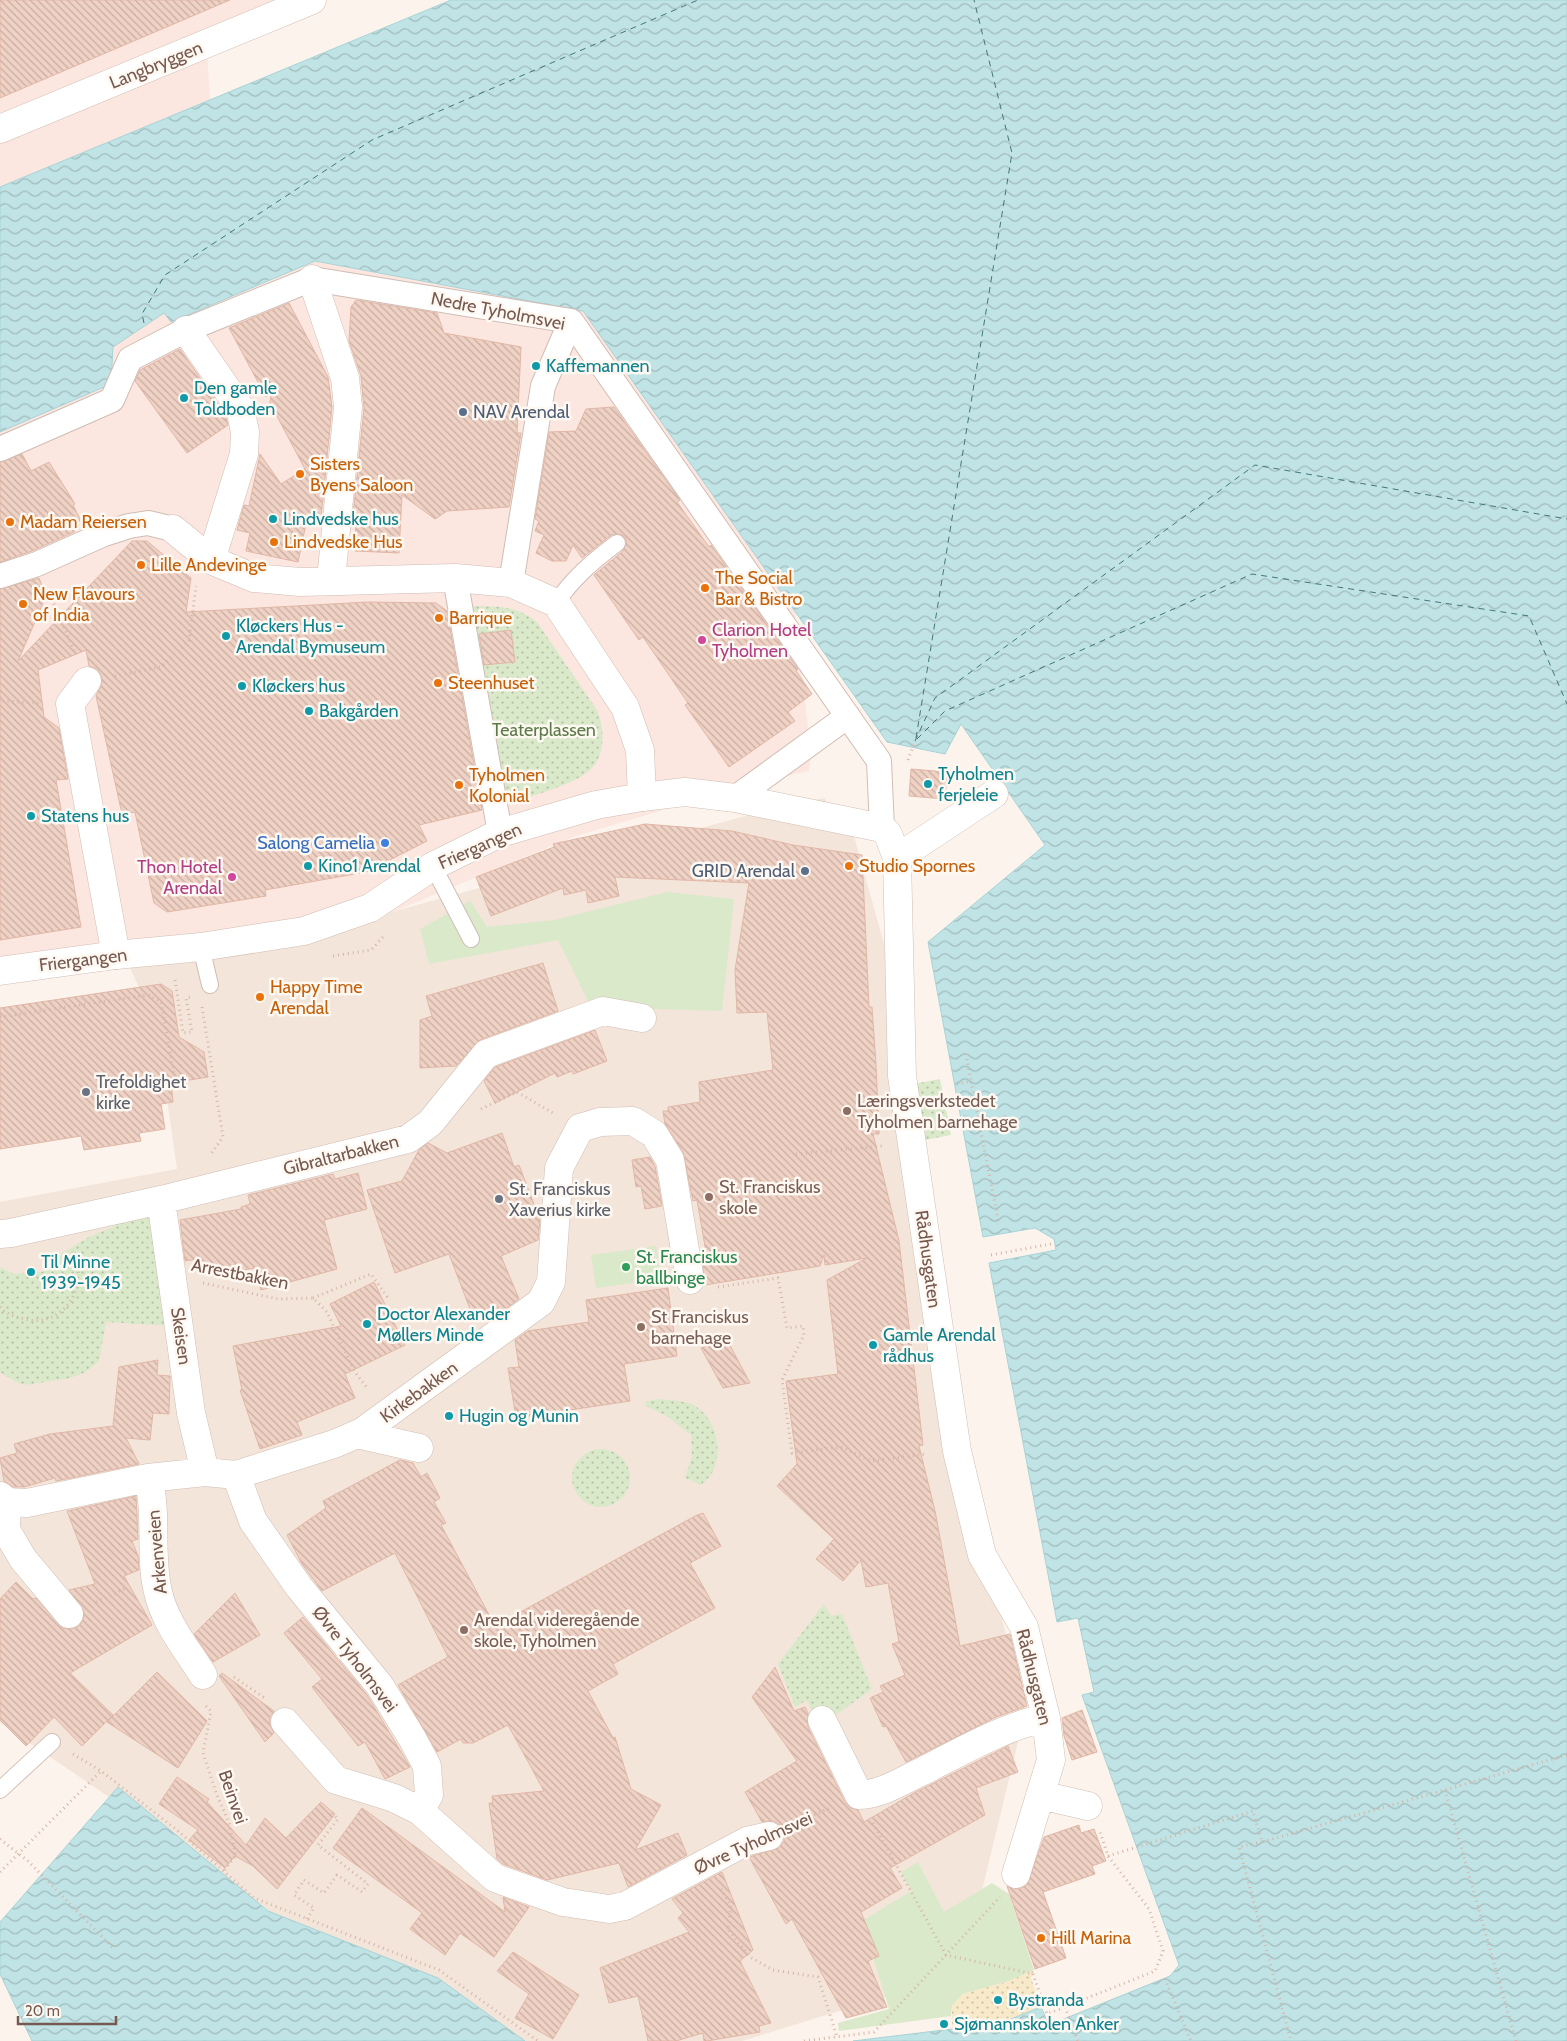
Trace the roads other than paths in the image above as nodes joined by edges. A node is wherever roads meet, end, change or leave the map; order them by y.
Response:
1 (312, 0) edge
2 (0, 129) edge
3 (312, 279) junction
4 (570, 321) junction
5 (186, 330) junction
6 (0, 449) edge
7 (173, 529) joint
8 (617, 543) dead end
9 (211, 560) junction
10 (0, 576) edge
11 (455, 578) junction
12 (331, 580) junction
13 (511, 583) junction
14 (556, 604) junction
15 (87, 680) road end
16 (848, 716) junction
17 (994, 794) dead end
18 (642, 797) junction
19 (735, 798) junction
20 (882, 828) junction
21 (500, 833) junction
22 (897, 858) junction
23 (433, 866) junction
24 (470, 939) dead end
25 (201, 947) junction
26 (116, 955) junction
27 (0, 971) edge
28 (210, 985) dead end
29 (642, 1018) dead end
30 (161, 1200) junction
31 (0, 1234) edge
32 (690, 1280) road end
33 (358, 1434) junction
34 (419, 1448) dead end
35 (205, 1472) junction
36 (236, 1475) junction
37 (148, 1478) junction
38 (4, 1499) edge
39 (69, 1614) road end
40 (203, 1676) road end
41 (1046, 1718) junction
42 (822, 1720) dead end
43 (285, 1722) road end
44 (52, 1742) road end
45 (0, 1790) edge
46 (1040, 1796) junction
47 (1088, 1806) road end
48 (420, 1811) junction
49 (769, 1836) road end
50 (1016, 1874) road end

1 - 2 street, Langbryggen
3 - 4 street, Nedre Tyholmsvei
3 - 5 street
3 - 12 street
4 - 13 street
4 - 16 street, Nedre Tyholmsvei
5 - 6 street
5 - 9 street
7 - 9 street
7 - 10 street
8 - 14 lane
9 - 12 street
11 - 12 street
11 - 13 street
11 - 21 street
13 - 14 street
14 - 18 street
15 - 26 street
16 - 19 street
16 - 20 street, Nedre Tyholmsvei
17 - 22 street
18 - 19 street, Friergangen
18 - 21 street, Friergangen
19 - 20 street, Friergangen
20 - 22 street, Rådhusgaten
21 - 23 street, Friergangen
22 - 41 street, Rådhusgaten
23 - 24 lane
23 - 25 street, Friergangen
25 - 26 street, Friergangen
25 - 28 lane
26 - 27 street, Friergangen
29 - 30 street, Gibraltarbakken
30 - 31 street, Gibraltarbakken
30 - 35 street, Skeisen
32 - 33 street, Kirkebakken
33 - 34 street
33 - 36 street, Kirkebakken
35 - 36 street, Kirkebakken
35 - 37 street, Kirkebakken
36 - 48 street, Øvre Tyholmsvei
37 - 38 street, Kirkebakken
37 - 40 street, Arkenveien
38 - 39 street
41 - 42 street
41 - 46 street, Rådhusgaten
43 - 48 street
44 - 45 lane
46 - 47 street
46 - 50 street, Rådhusgaten
48 - 49 street, Øvre Tyholmsvei

